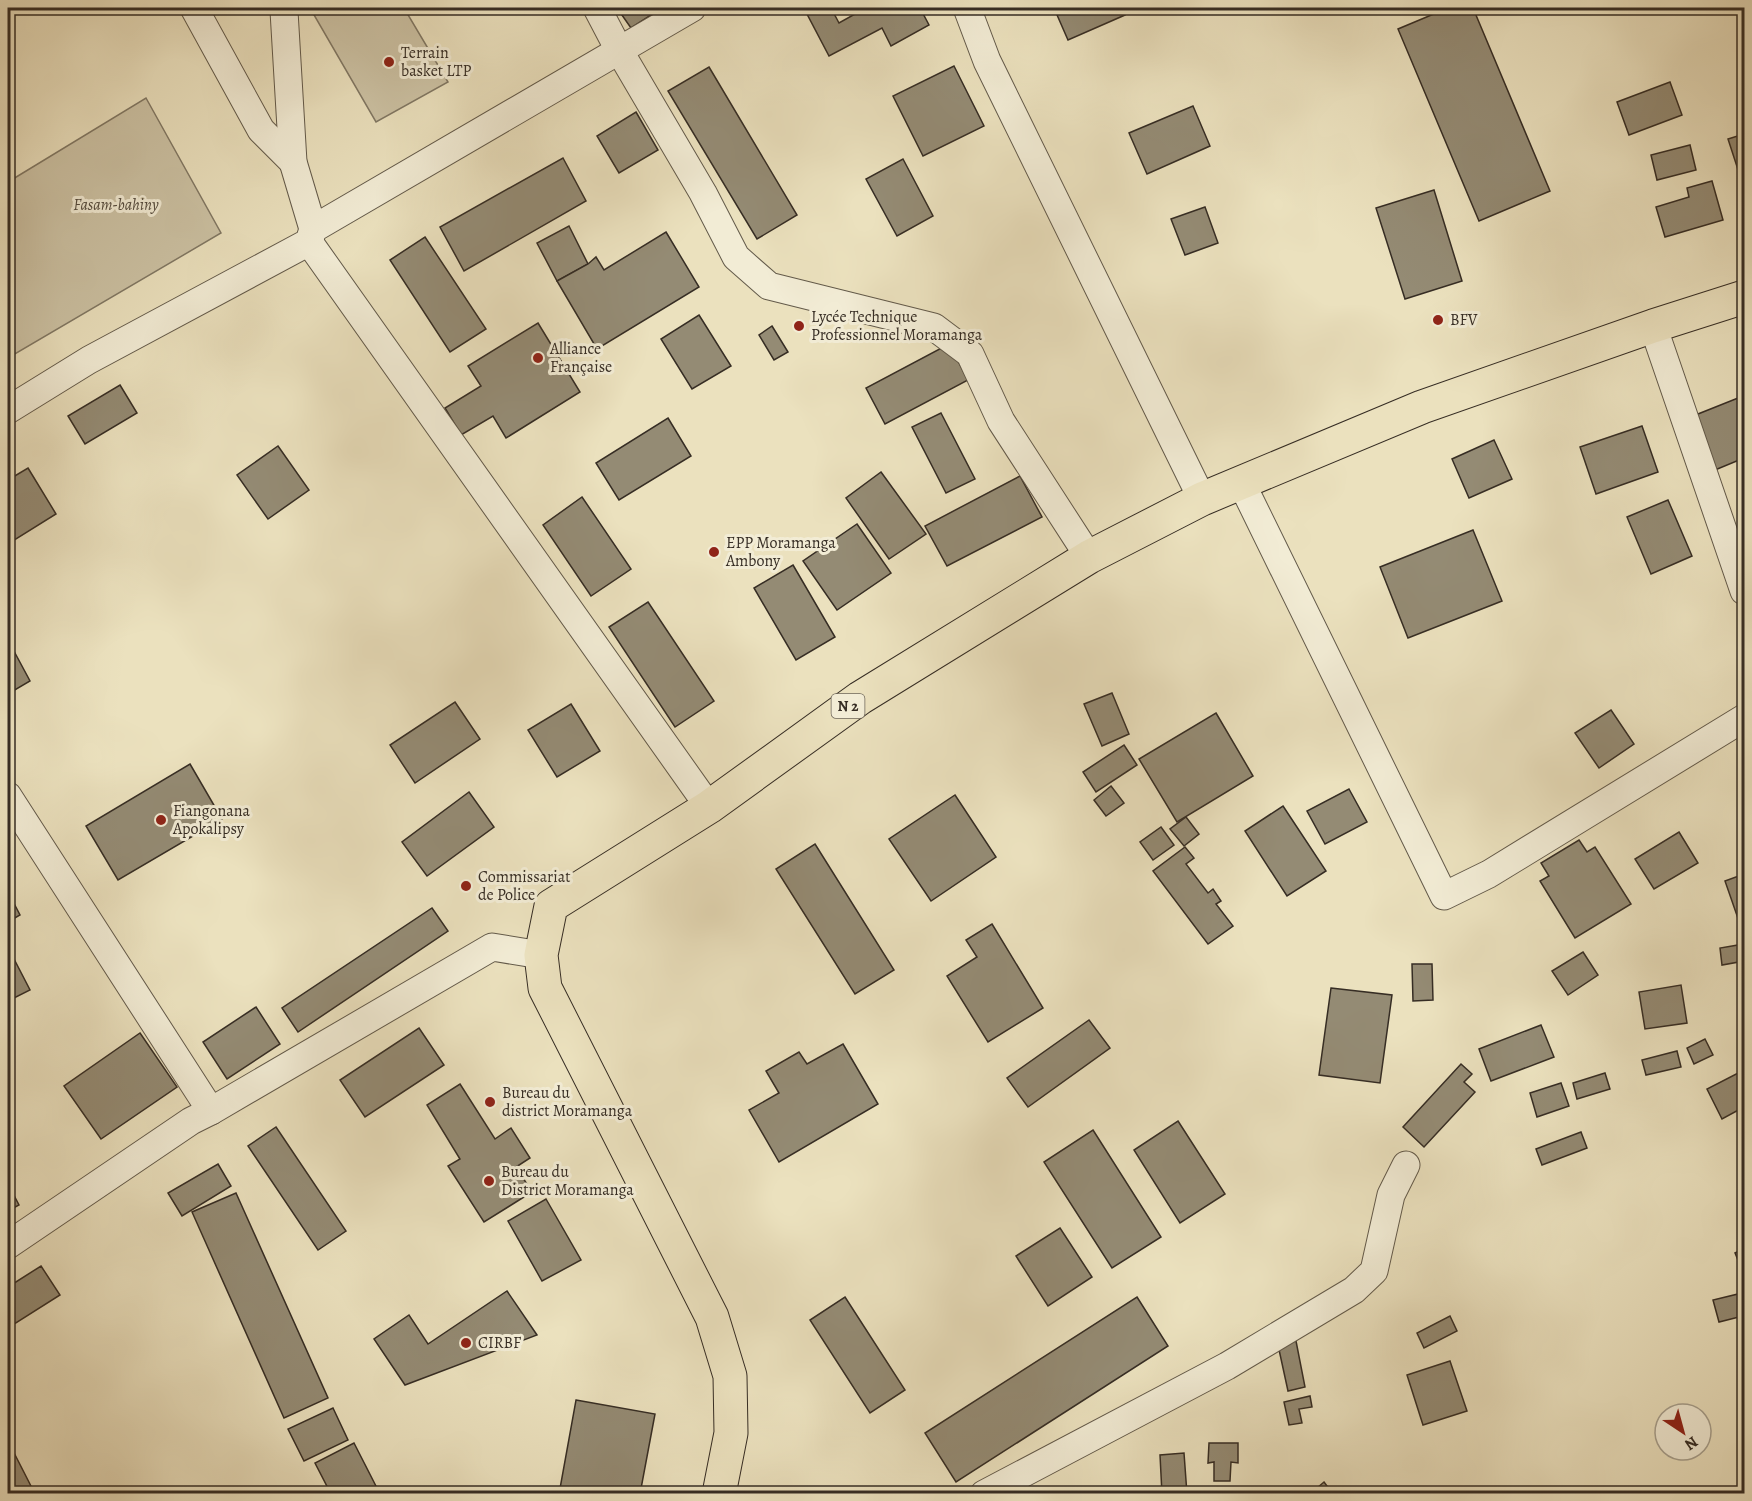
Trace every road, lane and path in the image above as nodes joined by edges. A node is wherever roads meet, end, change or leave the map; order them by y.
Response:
1 (194, 8) edge
2 (286, 8) edge
3 (597, 8) edge
4 (692, 8) edge
5 (967, 8) edge
6 (619, 50) junction
7 (293, 162) junction
8 (311, 235) junction
9 (1744, 297) edge
10 (1653, 326) junction
11 (8, 411) edge
12 (1241, 482) junction
13 (1202, 499) junction
14 (1089, 557) junction
15 (1744, 591) edge
16 (1744, 718) edge
17 (8, 796) edge
18 (709, 807) junction
19 (541, 955) junction
20 (211, 1111) junction
21 (1406, 1165) dead end
22 (8, 1245) edge
23 (719, 1494) edge
24 (984, 1494) edge

1 - 7 street
2 - 7 street
3 - 6 street
4 - 6 street
5 - 13 street
6 - 8 street
6 - 14 street
7 - 8 street
8 - 11 street
8 - 18 street
9 - 10 main road, N 2
10 - 12 main road, N 2
10 - 15 street
12 - 13 main road, N 2
12 - 16 street
13 - 14 main road, N 2
14 - 18 main road, N 2
17 - 20 street
18 - 19 main road, N 2
19 - 20 street
19 - 23 main road, N 2
20 - 22 street
21 - 24 street

